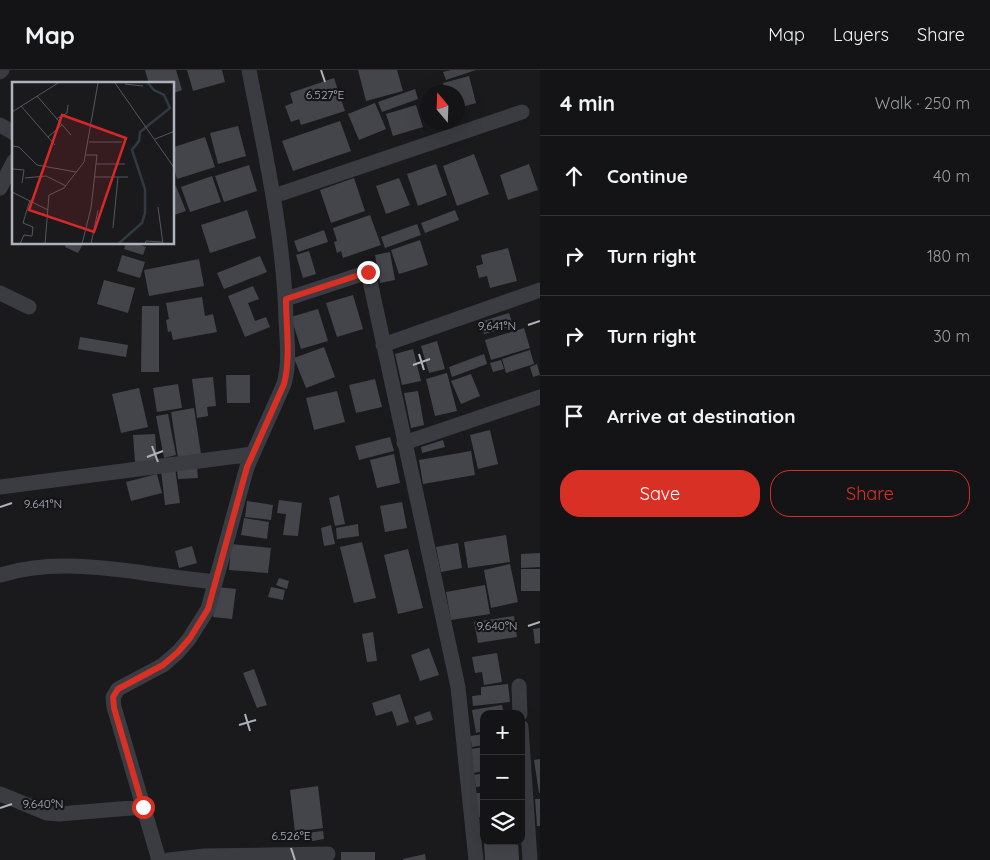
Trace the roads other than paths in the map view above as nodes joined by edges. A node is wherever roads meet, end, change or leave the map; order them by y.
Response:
1 (249, 70) edge
2 (522, 112) dead end
3 (0, 126) edge
4 (12, 133) edge
5 (12, 165) edge
6 (0, 188) edge
7 (274, 196) junction
8 (540, 290) edge
9 (0, 293) edge
10 (286, 299) junction
11 (28, 307) dead end
12 (383, 345) junction
13 (540, 397) edge
14 (404, 443) junction
15 (253, 454) junction
16 (0, 487) edge
17 (0, 575) edge
18 (216, 582) junction
19 (519, 686) dead end
20 (520, 710) edge
21 (523, 755) edge
22 (0, 794) edge
23 (143, 807) junction
24 (328, 854) dead end
25 (159, 860) edge
26 (169, 860) edge
27 (476, 860) edge
28 (530, 860) edge

1 - 7 street
2 - 7 street
3 - 4 street
5 - 6 street
7 - 10 street
8 - 12 street
9 - 11 street
10 - 12 street
10 - 15 street
12 - 14 street
13 - 14 street
14 - 27 street
15 - 16 street
15 - 18 street
17 - 18 street
18 - 23 street
19 - 20 street
21 - 28 street
22 - 23 street
23 - 25 street
24 - 26 street

